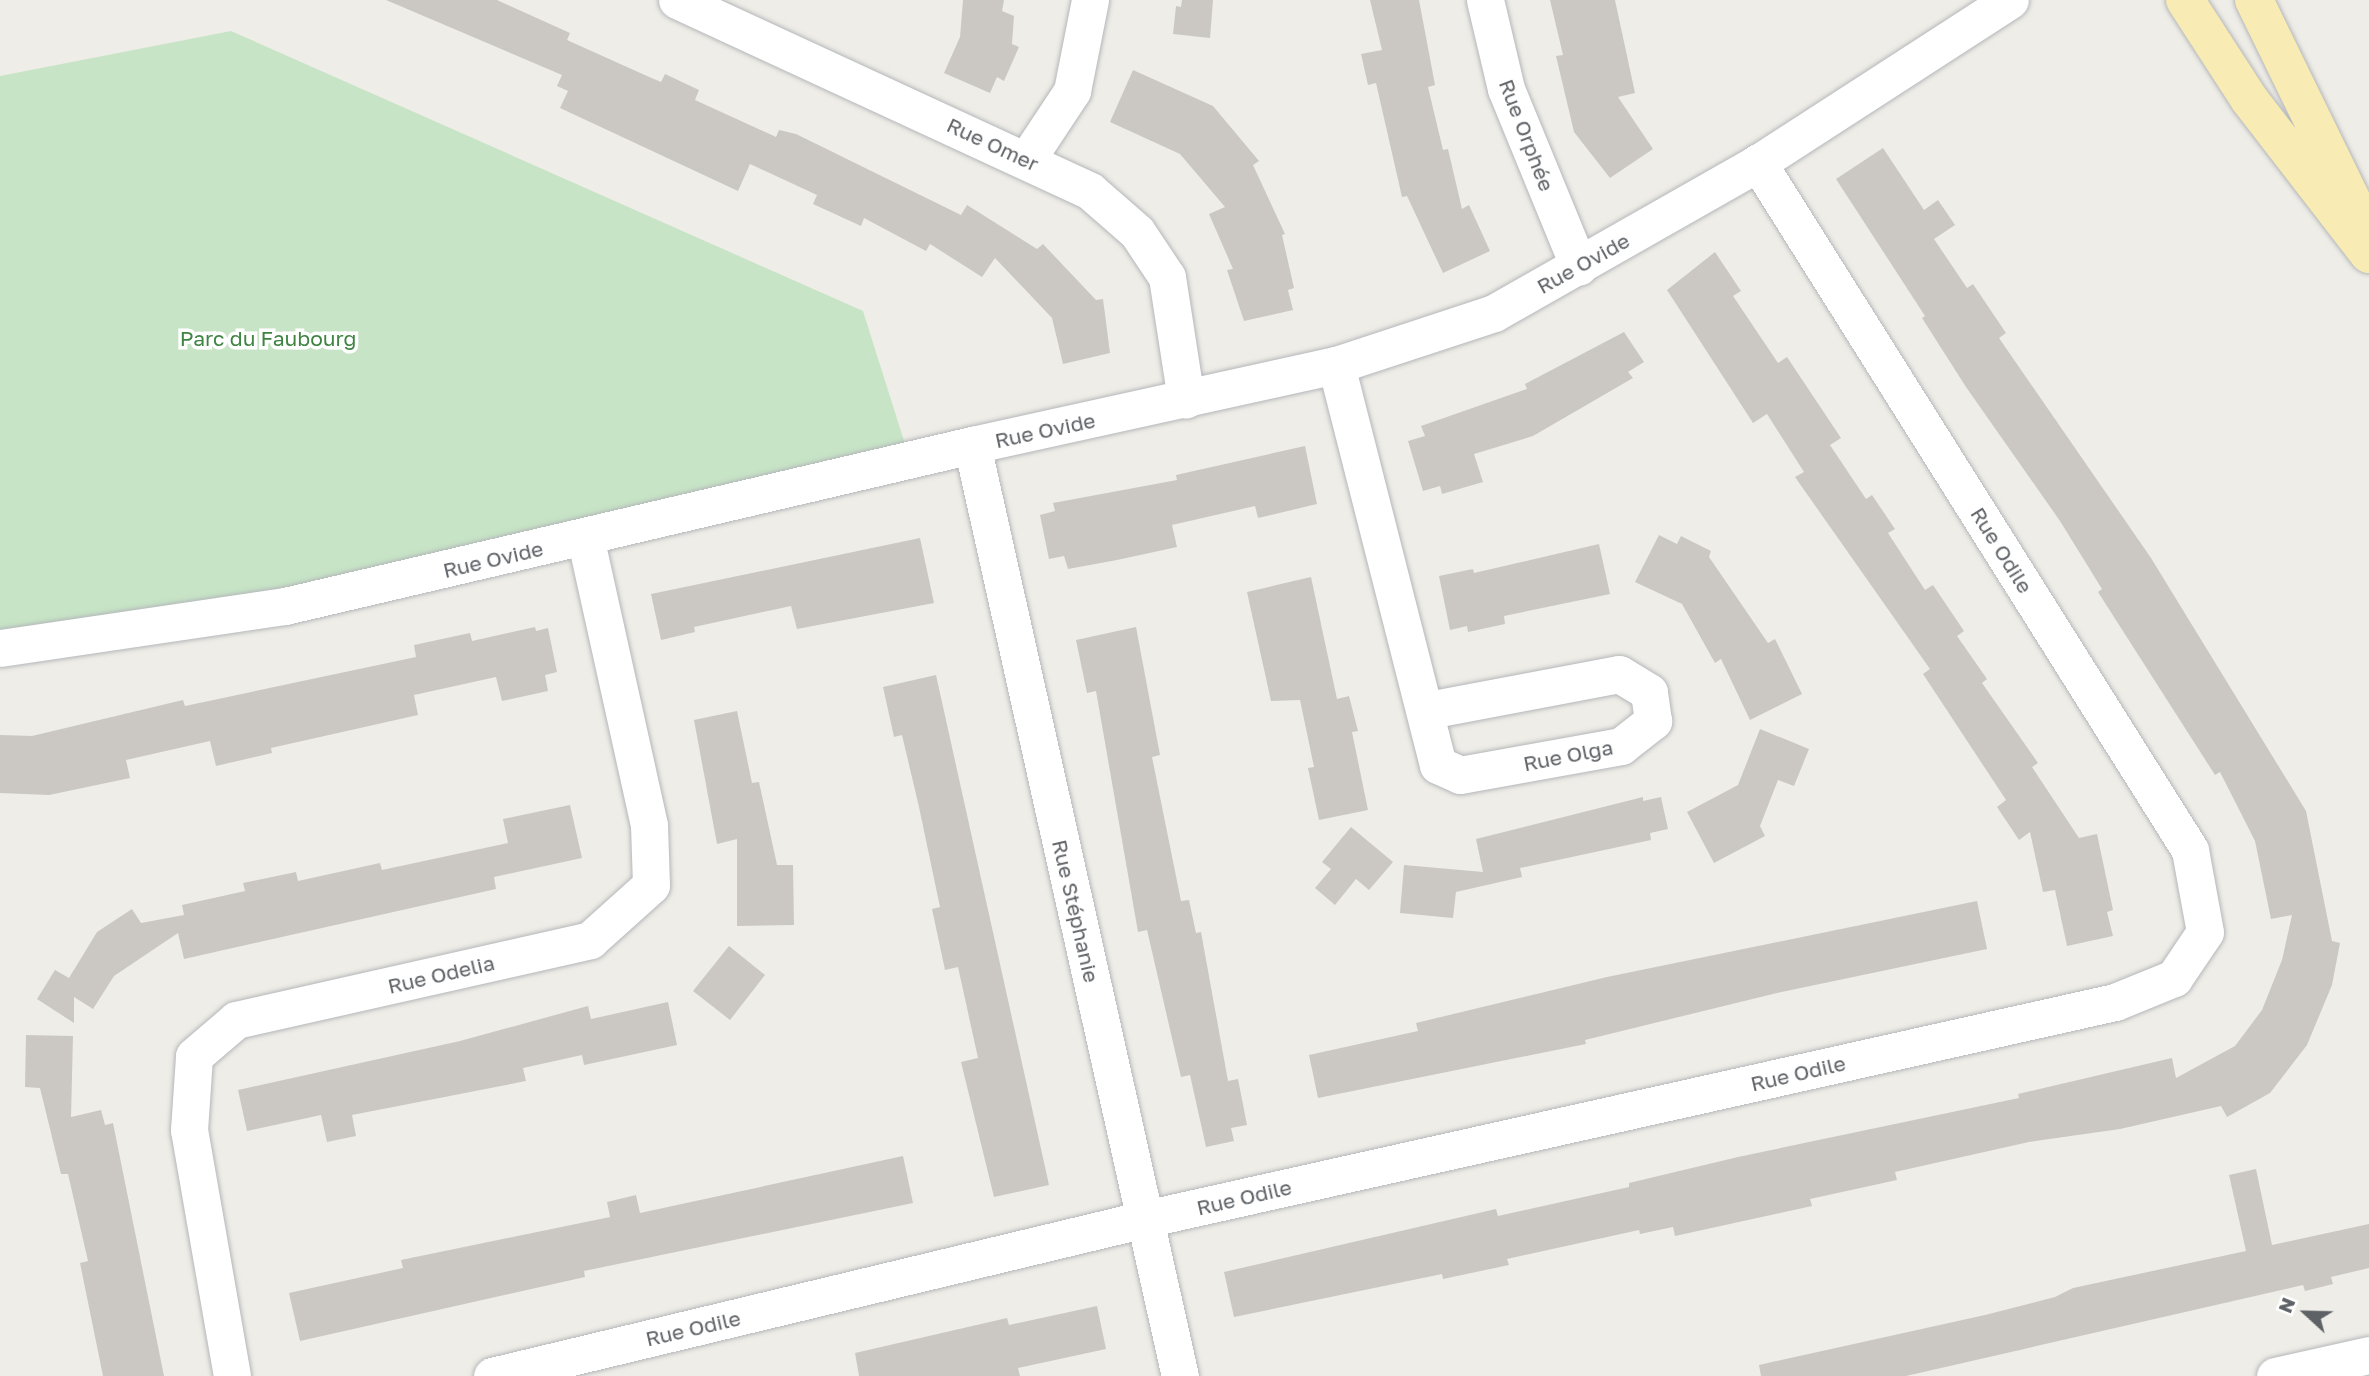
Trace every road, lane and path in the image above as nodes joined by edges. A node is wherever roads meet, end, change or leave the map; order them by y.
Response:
1 (677, 0) edge
2 (1090, 0) edge
3 (1485, 0) edge
4 (2010, 0) edge
5 (2185, 0) edge
6 (2254, 0) edge
7 (1027, 159) junction
8 (1758, 163) junction
9 (2369, 237) edge
10 (2369, 254) edge
11 (1579, 267) junction
12 (1336, 365) junction
13 (1186, 400) junction
14 (972, 445) junction
15 (585, 537) junction
16 (0, 648) edge
17 (1424, 711) junction
18 (1145, 1219) junction
19 (2369, 1354) edge
20 (232, 1376) edge
21 (492, 1376) edge
22 (1180, 1376) edge
23 (2275, 1376) edge

1 - 7 street, Rue Omer
2 - 7 street
3 - 11 street, Rue Orphée
4 - 8 street, Rue Ovide
5 - 10 main road
6 - 9 main road
7 - 13 street, Rue Omer
8 - 11 street, Rue Ovide
8 - 18 street, Rue Odile
11 - 12 street, Rue Ovide
12 - 13 street, Rue Ovide
12 - 17 street, Rue Olga
13 - 14 street, Rue Ovide
14 - 15 street, Rue Ovide
14 - 18 street, Rue Stéphanie
15 - 16 street, Rue Ovide
15 - 20 street, Rue Odelia
17 - 17 street, Rue Olga
18 - 21 street, Rue Odile
18 - 22 street, Rue Stéphanie
19 - 23 street

